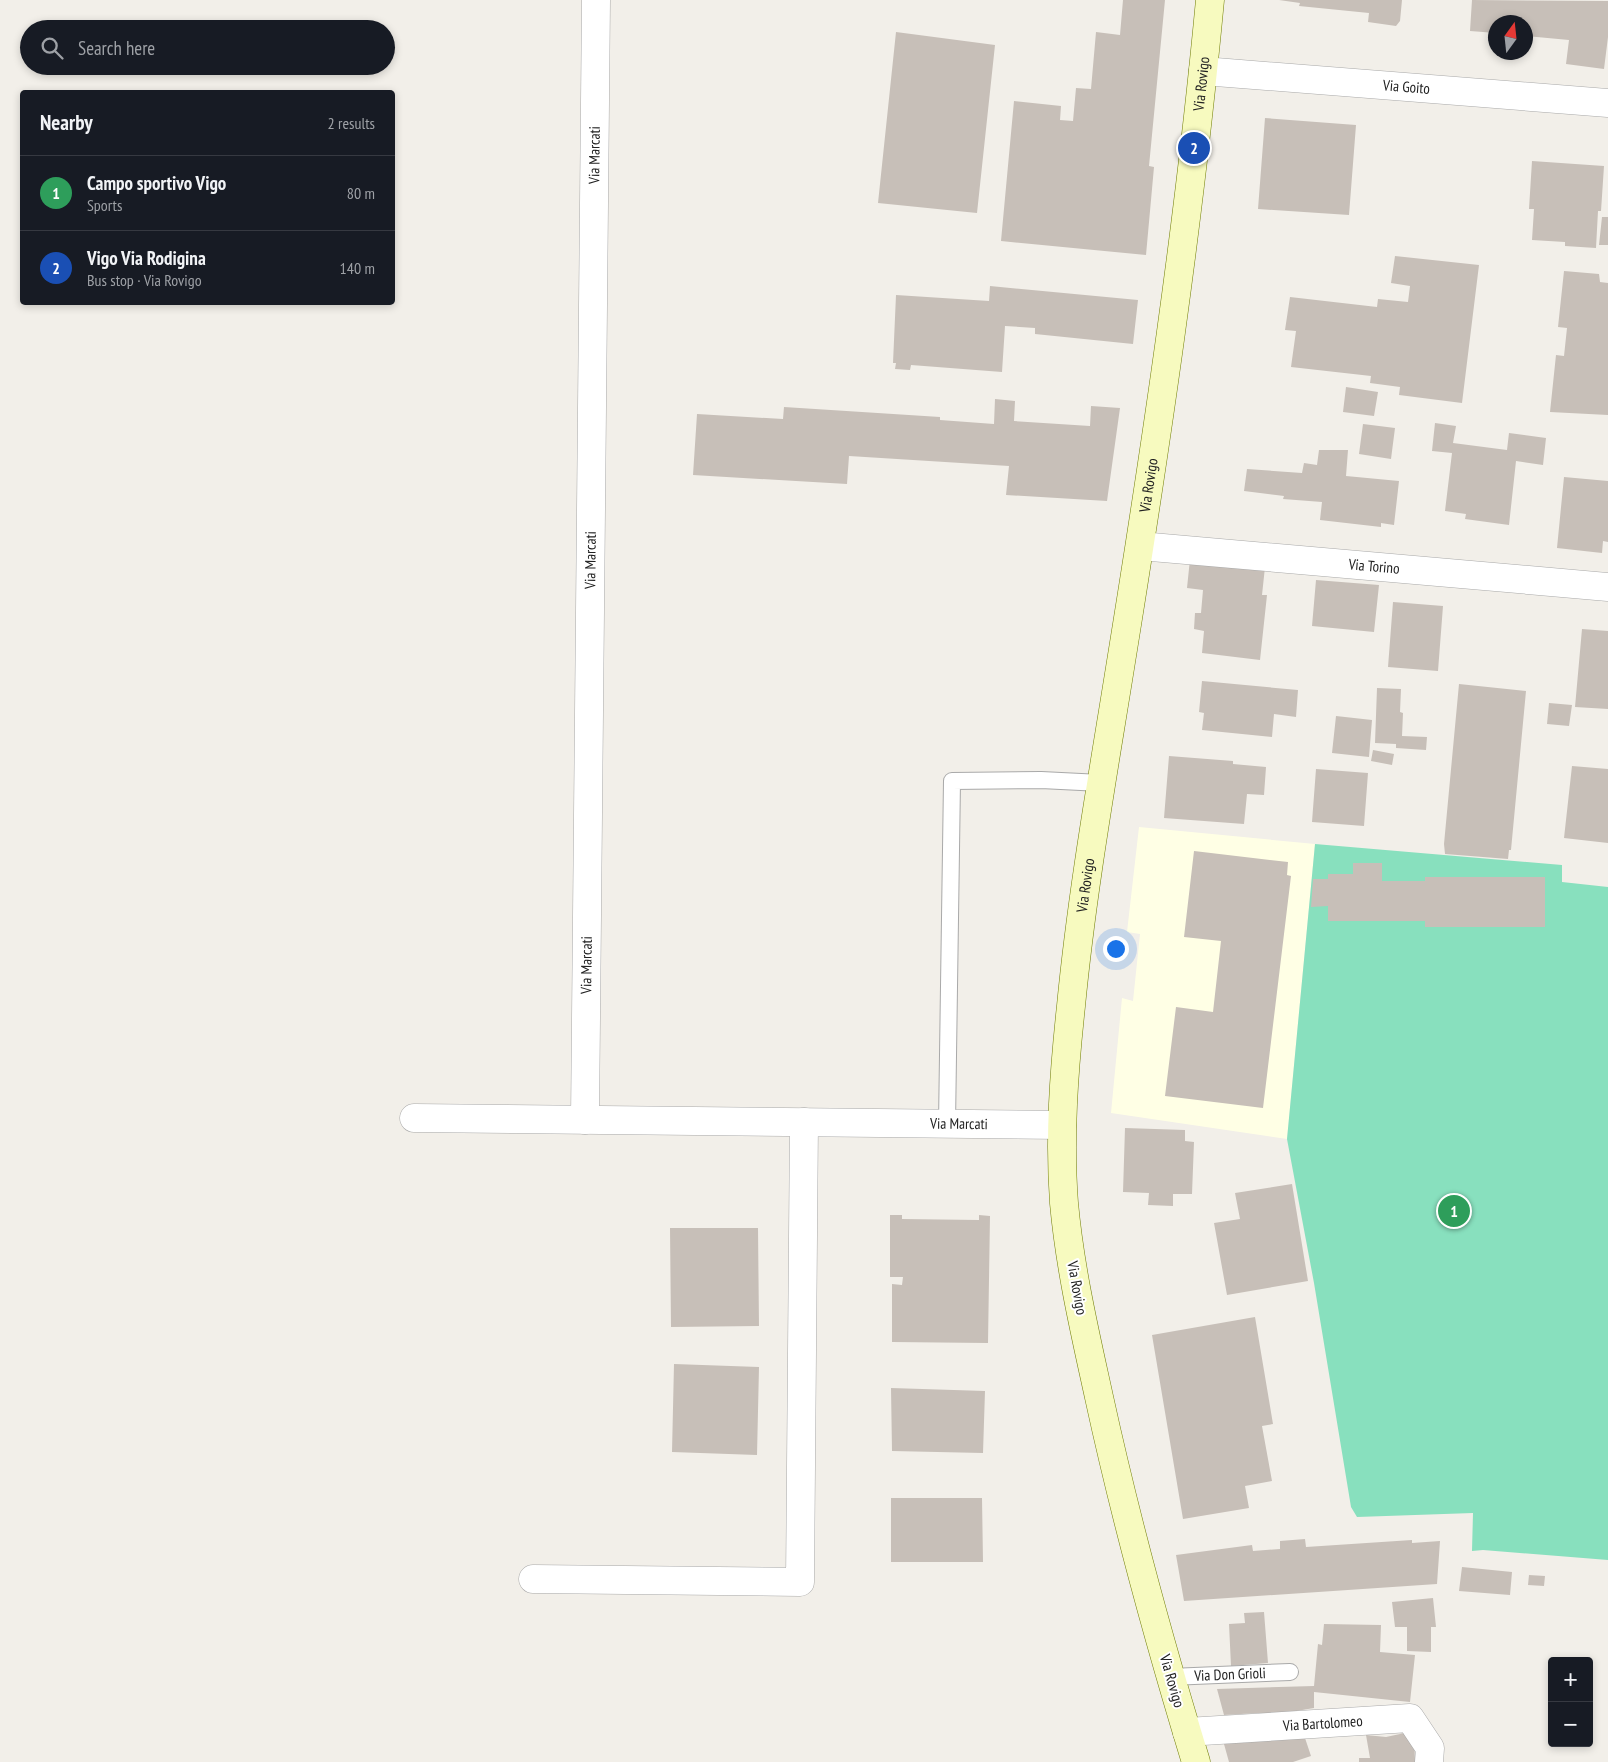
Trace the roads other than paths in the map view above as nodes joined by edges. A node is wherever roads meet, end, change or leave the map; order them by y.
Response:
1 (596, 0) edge
2 (1210, 0) edge
3 (1203, 71) junction
4 (1608, 103) edge
5 (1140, 546) junction
6 (1608, 586) edge
7 (1101, 783) junction
8 (414, 1118) dead end
9 (585, 1120) junction
10 (804, 1122) junction
11 (947, 1124) junction
12 (1062, 1125) junction
13 (534, 1579) dead end
14 (1290, 1672) dead end
15 (1170, 1677) junction
16 (1187, 1732) junction
17 (1196, 1762) edge
18 (1429, 1762) edge

1 - 9 street, Via Marcati
2 - 3 main road, Via Rovigo
3 - 4 street, Via Goito
3 - 5 main road, Via Rovigo
5 - 6 street, Via Torino
5 - 7 main road, Via Rovigo
7 - 11 lane
7 - 12 main road, Via Rovigo
8 - 9 street, Via Marcati
9 - 10 street, Via Marcati
10 - 11 street, Via Marcati
10 - 13 street
11 - 12 street, Via Marcati
12 - 15 main road, Via Rovigo
14 - 15 lane, Via Don Grioli
15 - 16 main road, Via Rovigo
16 - 17 main road, Via Rovigo
16 - 18 street, Via Bartolomeo

